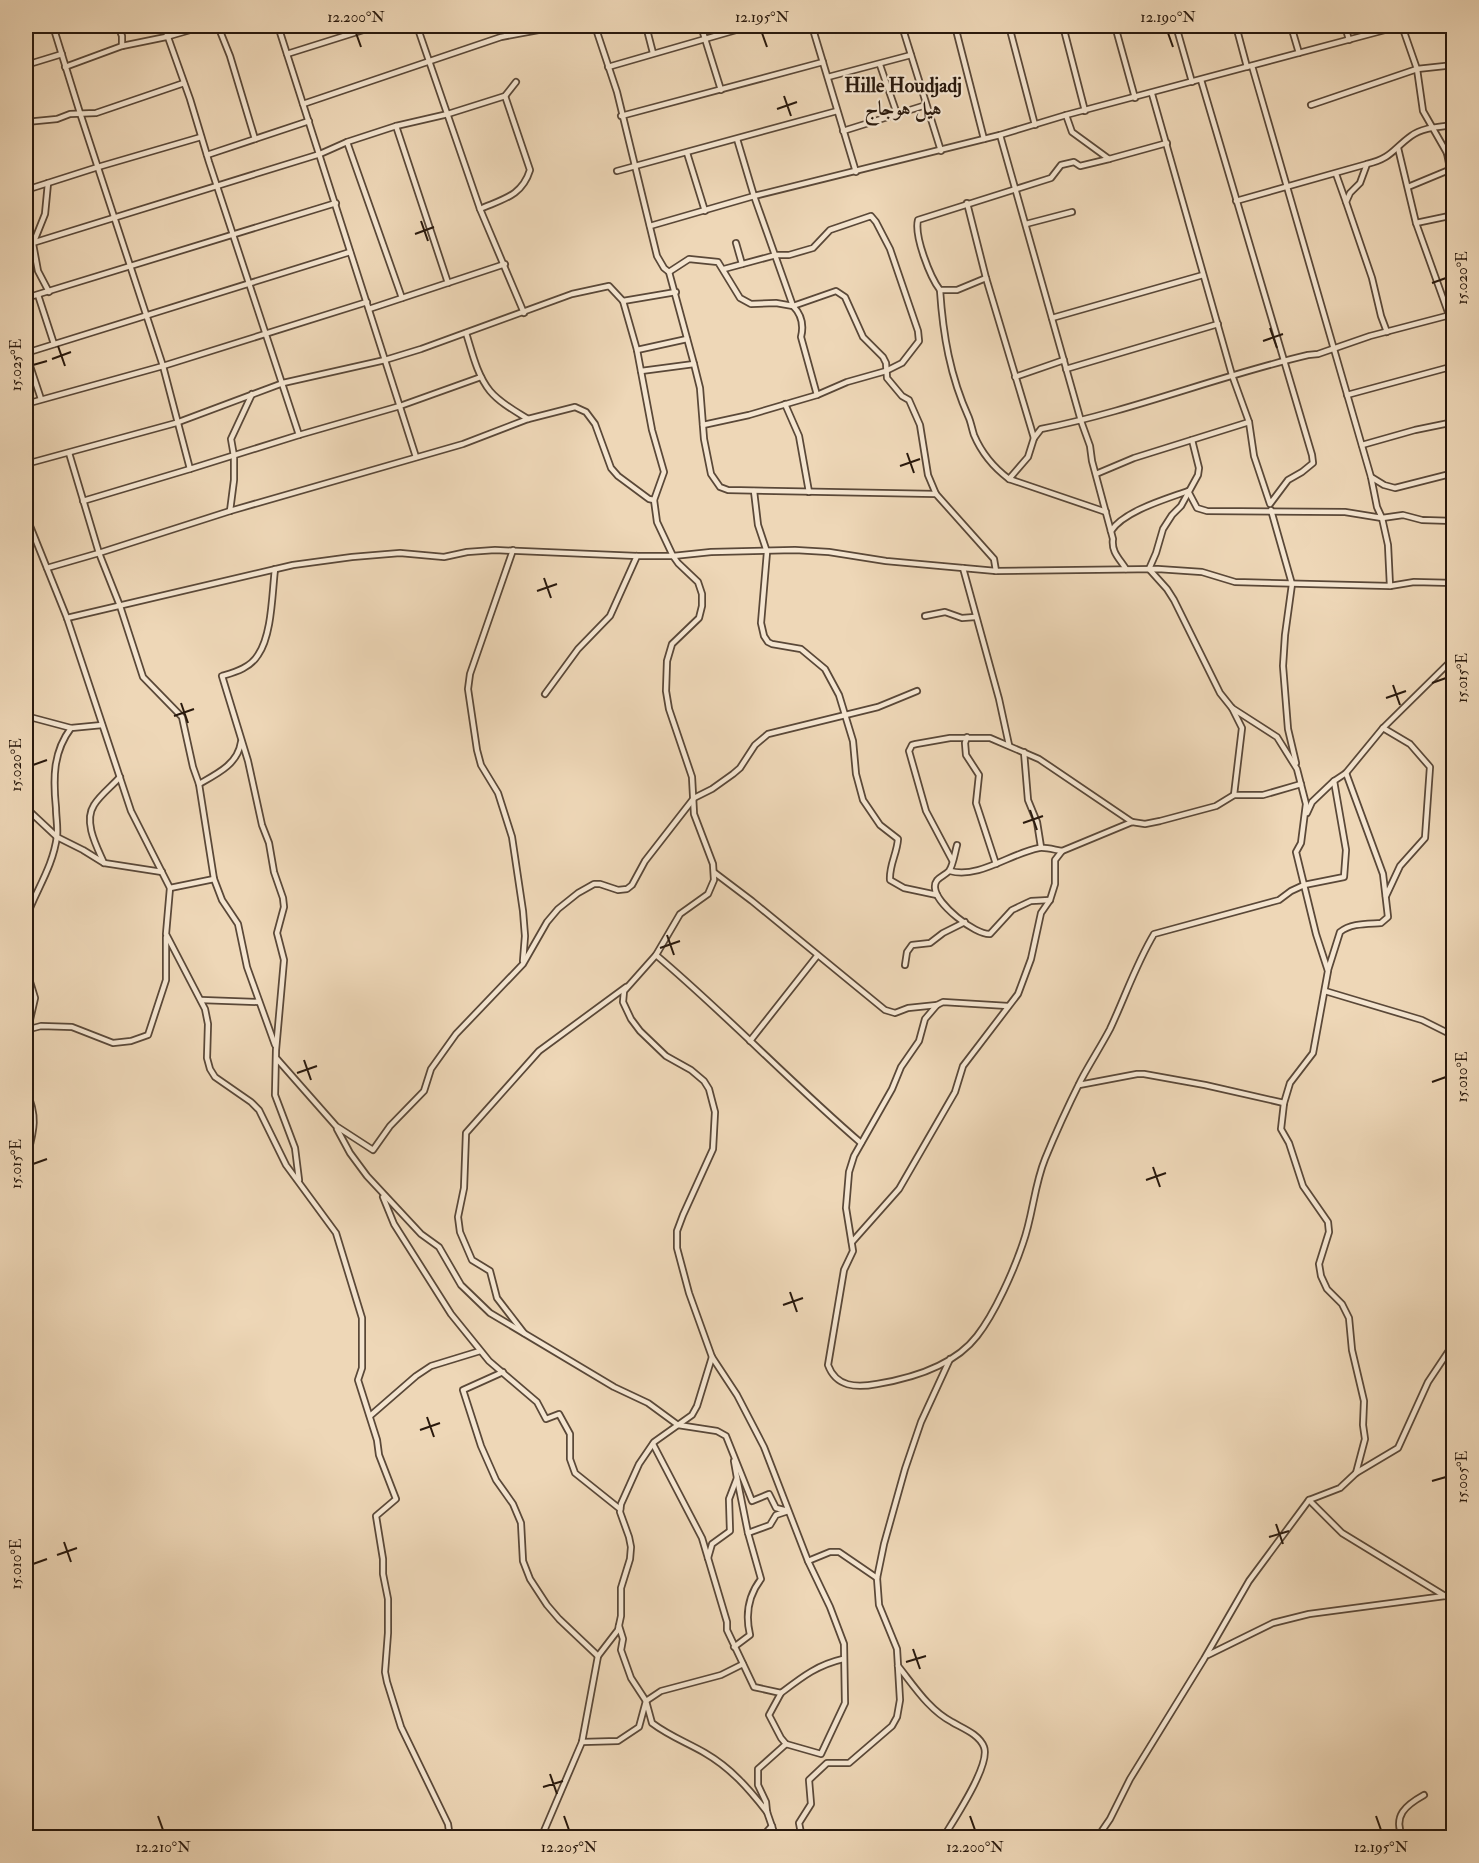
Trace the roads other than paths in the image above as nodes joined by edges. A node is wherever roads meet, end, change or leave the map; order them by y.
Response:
1 (53, 26) edge
2 (118, 26) edge
3 (164, 26) edge
4 (204, 26) edge
5 (218, 26) edge
6 (278, 26) edge
7 (352, 26) edge
8 (376, 26) edge
9 (417, 26) edge
10 (560, 26) edge
11 (595, 26) edge
12 (646, 26) edge
13 (701, 26) edge
14 (750, 26) edge
15 (812, 26) edge
16 (902, 26) edge
17 (955, 26) edge
18 (1009, 26) edge
19 (1063, 26) edge
20 (1114, 26) edge
21 (1176, 26) edge
22 (1236, 26) edge
23 (1291, 26) edge
24 (1345, 26) edge
25 (1401, 26) edge
26 (355, 32) junction
27 (166, 37) junction
28 (705, 39) junction
29 (1349, 40) junction
30 (122, 46) junction
31 (653, 53) junction
32 (1299, 53) junction
33 (62, 54) junction
34 (288, 54) junction
35 (911, 55) junction
36 (430, 61) junction
37 (823, 62) junction
38 (26, 65) edge
39 (880, 65) junction
40 (1454, 65) edge
41 (65, 67) junction
42 (608, 67) junction
43 (1249, 67) junction
44 (1417, 69) junction
45 (828, 77) junction
46 (1201, 80) junction
47 (516, 82) dead end
48 (1192, 82) junction
49 (184, 83) junction
50 (721, 90) junction
51 (1152, 94) junction
52 (505, 96) junction
53 (1135, 98) junction
54 (303, 104) junction
55 (926, 105) junction
56 (1311, 105) dead end
57 (837, 111) junction
58 (1085, 111) junction
59 (80, 113) junction
60 (448, 114) junction
61 (897, 114) junction
62 (1066, 115) junction
63 (621, 116) junction
64 (309, 121) junction
65 (26, 122) edge
66 (1035, 125) junction
67 (1454, 125) edge
68 (396, 126) junction
69 (1431, 128) junction
70 (843, 131) junction
71 (1000, 135) junction
72 (1454, 135) edge
73 (201, 137) junction
74 (255, 139) junction
75 (737, 139) junction
76 (984, 140) junction
77 (347, 142) junction
78 (1167, 143) junction
79 (1398, 148) junction
80 (941, 151) junction
81 (687, 153) junction
82 (1447, 153) junction
83 (320, 154) junction
84 (207, 155) junction
85 (1109, 159) junction
86 (1367, 164) junction
87 (98, 167) junction
88 (634, 167) junction
89 (1449, 170) junction
90 (617, 171) dead end
91 (856, 172) junction
92 (1336, 174) junction
93 (48, 183) junction
94 (217, 185) junction
95 (1288, 185) junction
96 (1408, 187) junction
97 (1016, 188) junction
98 (1454, 189) edge
99 (26, 190) edge
100 (754, 196) junction
101 (1236, 201) junction
102 (1346, 202) junction
103 (336, 203) junction
104 (967, 203) junction
105 (480, 209) junction
106 (705, 210) junction
107 (1072, 212) dead end
108 (1454, 215) edge
109 (114, 217) junction
110 (1416, 223) junction
111 (1026, 224) junction
112 (650, 226) junction
113 (233, 234) junction
114 (736, 243) dead end
115 (33, 244) junction
116 (26, 246) edge
117 (350, 252) junction
118 (776, 255) junction
119 (505, 264) junction
120 (742, 264) junction
121 (130, 267) junction
122 (724, 269) junction
123 (669, 272) junction
124 (1203, 276) junction
125 (986, 279) junction
126 (448, 283) junction
127 (250, 284) junction
128 (940, 290) junction
129 (49, 292) junction
130 (676, 292) junction
131 (38, 295) junction
132 (26, 298) edge
133 (402, 298) junction
134 (623, 301) junction
135 (367, 302) junction
136 (793, 306) junction
137 (369, 309) junction
138 (524, 313) junction
139 (1451, 314) edge
140 (147, 317) junction
141 (1052, 318) junction
142 (1218, 324) junction
143 (1386, 332) junction
144 (466, 333) junction
145 (266, 334) junction
146 (687, 339) junction
147 (54, 344) junction
148 (1333, 349) junction
149 (637, 350) junction
150 (26, 354) edge
151 (385, 360) junction
152 (1064, 360) junction
153 (1283, 361) junction
154 (694, 364) junction
155 (163, 366) junction
156 (1454, 366) edge
157 (1066, 369) junction
158 (641, 371) junction
159 (886, 371) junction
160 (1232, 375) junction
161 (481, 377) junction
162 (1015, 377) junction
163 (283, 383) junction
164 (252, 394) junction
165 (817, 395) junction
166 (1347, 395) junction
167 (41, 399) junction
168 (26, 404) edge
169 (785, 404) junction
170 (400, 406) junction
171 (528, 419) junction
172 (1081, 421) junction
173 (1249, 422) junction
174 (1454, 422) edge
175 (176, 423) junction
176 (703, 425) junction
177 (299, 435) junction
178 (1034, 438) junction
179 (1192, 440) junction
180 (1362, 445) junction
181 (69, 453) junction
182 (234, 456) junction
183 (416, 457) junction
184 (26, 464) edge
185 (190, 469) junction
186 (1454, 472) edge
187 (1096, 474) junction
188 (1371, 477) junction
189 (1009, 479) junction
190 (754, 490) junction
191 (1188, 491) junction
192 (809, 492) junction
193 (936, 494) junction
194 (654, 500) junction
195 (83, 501) junction
196 (1270, 504) junction
197 (231, 511) junction
198 (1106, 512) junction
199 (1271, 512) junction
200 (26, 516) edge
201 (1382, 518) junction
202 (1454, 520) edge
203 (1111, 532) junction
204 (513, 550) junction
205 (767, 552) junction
206 (99, 553) junction
207 (637, 556) junction
208 (673, 556) junction
209 (47, 568) junction
210 (963, 568) junction
211 (275, 569) junction
212 (1126, 569) junction
213 (1149, 569) junction
214 (996, 571) junction
215 (1454, 583) edge
216 (1292, 584) junction
217 (1390, 586) junction
218 (120, 606) junction
219 (925, 616) dead end
220 (975, 617) junction
221 (67, 618) junction
222 (1454, 658) edge
223 (917, 691) dead end
224 (545, 694) dead end
225 (1232, 708) junction
226 (844, 714) junction
227 (26, 716) edge
228 (235, 719) junction
229 (102, 725) junction
230 (71, 728) junction
231 (1383, 728) junction
232 (967, 737) junction
233 (1009, 745) junction
234 (1024, 752) junction
235 (1297, 769) junction
236 (1346, 773) junction
237 (120, 777) junction
238 (1334, 781) junction
239 (199, 784) junction
240 (1301, 784) junction
241 (1234, 795) junction
242 (694, 798) junction
243 (26, 808) edge
244 (1306, 816) junction
245 (1132, 822) junction
246 (57, 837) junction
247 (957, 845) dead end
248 (1041, 847) junction
249 (1062, 851) junction
250 (952, 860) junction
251 (104, 863) junction
252 (996, 864) junction
253 (950, 870) junction
254 (162, 872) junction
255 (715, 873) junction
256 (214, 879) junction
257 (1304, 885) junction
258 (170, 888) junction
259 (937, 895) junction
260 (1385, 898) junction
261 (1050, 900) junction
262 (28, 905) edge
263 (26, 918) edge
264 (965, 922) junction
265 (166, 934) junction
266 (656, 955) junction
267 (817, 956) junction
268 (523, 964) junction
269 (905, 965) dead end
270 (26, 969) edge
271 (1328, 971) junction
272 (629, 984) junction
273 (1325, 991) junction
274 (201, 1000) junction
275 (259, 1002) junction
276 (937, 1005) junction
277 (1008, 1006) junction
278 (27, 1029) edge
279 (1454, 1036) edge
280 (26, 1037) edge
281 (750, 1041) junction
282 (276, 1050) junction
283 (277, 1059) junction
284 (1079, 1086) junction
285 (26, 1091) edge
286 (1284, 1103) junction
287 (336, 1126) junction
288 (861, 1143) junction
289 (26, 1160) edge
290 (299, 1182) junction
291 (381, 1193) junction
292 (852, 1242) junction
293 (526, 1335) junction
294 (1454, 1343) edge
295 (480, 1351) junction
296 (712, 1357) junction
297 (950, 1359) junction
298 (503, 1372) junction
299 (370, 1416) junction
300 (678, 1425) junction
301 (653, 1444) junction
302 (734, 1458) junction
303 (1356, 1473) junction
304 (737, 1478) junction
305 (1309, 1500) junction
306 (620, 1509) junction
307 (788, 1511) junction
308 (748, 1533) junction
309 (708, 1559) junction
310 (808, 1561) junction
311 (877, 1578) junction
312 (1444, 1596) junction
313 (1454, 1599) edge
314 (619, 1626) junction
315 (734, 1647) junction
316 (598, 1656) junction
317 (1206, 1656) junction
318 (843, 1659) junction
319 (742, 1665) junction
320 (898, 1666) junction
321 (781, 1693) junction
322 (646, 1701) junction
323 (582, 1742) junction
324 (786, 1744) junction
325 (1424, 1796) dead end
326 (767, 1812) junction
327 (772, 1826) junction
328 (450, 1838) edge
329 (541, 1838) edge
330 (761, 1838) edge
331 (776, 1838) edge
332 (802, 1838) edge
333 (943, 1838) edge
334 (1098, 1838) edge
335 (1403, 1838) edge

1 - 33 street
2 - 30 street
3 - 27 street
4 - 27 street
5 - 74 street
6 - 34 street
7 - 26 street
8 - 26 street
9 - 36 street
10 - 36 street
11 - 42 street
12 - 31 street
13 - 28 street
14 - 28 street
15 - 37 street
16 - 35 street
17 - 76 street
18 - 66 street
19 - 58 street
20 - 53 street
21 - 48 street
22 - 43 street
23 - 32 street
24 - 29 street
25 - 29 street
25 - 44 street
26 - 34 street
27 - 30 street
27 - 49 street
28 - 31 street
28 - 50 street
29 - 32 street
30 - 41 street
31 - 42 street
32 - 43 street
33 - 38 street
33 - 41 street
34 - 54 street
35 - 39 street
35 - 55 street
36 - 54 street
36 - 60 street
37 - 45 street
37 - 50 street
39 - 45 street
39 - 61 street
40 - 44 street
41 - 59 street
42 - 63 street
43 - 46 street
43 - 95 street
44 - 56 street
44 - 69 street
45 - 57 street
46 - 48 street
46 - 101 street
47 - 52 street
48 - 51 street
49 - 59 street
49 - 73 street
50 - 63 street
51 - 53 street
51 - 78 street
52 - 60 street
52 - 105 street
53 - 58 street
54 - 64 street
55 - 61 street
55 - 80 street
57 - 70 street
57 - 75 street
58 - 62 street
59 - 65 street
59 - 87 street
60 - 68 street
60 - 105 street
61 - 70 street
62 - 66 street
62 - 85 street
63 - 88 street
64 - 74 street
64 - 83 street
66 - 71 street
67 - 69 street
68 - 77 street
68 - 126 street
69 - 79 street
69 - 82 street
70 - 91 street
71 - 76 street
71 - 97 street
72 - 82 street
73 - 84 street
73 - 87 street
74 - 84 street
75 - 81 street
75 - 100 street
76 - 80 street
77 - 83 street
77 - 133 street
78 - 85 street
78 - 124 street
79 - 86 street
79 - 96 street
80 - 91 street
81 - 88 street
81 - 106 street
82 - 89 street
83 - 94 street
83 - 103 street
84 - 94 street
85 - 97 street
86 - 92 street
86 - 102 street
87 - 93 street
87 - 109 street
88 - 90 street
88 - 112 street
89 - 96 street
89 - 98 street
91 - 100 street
92 - 95 street
92 - 102 street
93 - 99 street
93 - 115 street
94 - 109 street
94 - 113 street
95 - 101 street
95 - 148 street
96 - 110 street
97 - 104 street
97 - 111 street
100 - 106 street
100 - 118 street
101 - 153 street
102 - 143 street
103 - 113 street
103 - 117 street
104 - 125 street
104 - 128 street
105 - 119 street
106 - 112 street
107 - 111 street
108 - 110 street
109 - 115 street
109 - 121 street
110 - 139 street
111 - 141 street
112 - 123 street
113 - 121 street
113 - 127 street
114 - 120 street
115 - 116 street
115 - 129 street
117 - 127 street
117 - 135 street
118 - 120 street
118 - 136 street
118 - 159 street
119 - 126 street
119 - 138 street
120 - 122 street
121 - 129 street
121 - 140 street
122 - 123 street
122 - 136 street
123 - 130 street
124 - 141 street
124 - 142 street
125 - 128 street
125 - 162 street
126 - 133 street
127 - 140 street
127 - 145 street
128 - 189 street
129 - 131 street
130 - 134 street
130 - 146 street
131 - 132 street
131 - 147 street
133 - 137 street
134 - 138 street
134 - 149 street
135 - 137 street
135 - 145 street
136 - 159 street
136 - 165 street
137 - 151 street
138 - 144 street
139 - 143 street
140 - 147 street
140 - 155 street
141 - 152 street
142 - 157 street
142 - 160 street
143 - 148 street
144 - 151 street
144 - 161 street
145 - 155 street
145 - 163 street
146 - 149 street
146 - 154 street
147 - 150 street
148 - 153 street
148 - 166 street
149 - 158 street
150 - 167 street
151 - 163 street
151 - 170 street
152 - 157 street
152 - 162 street
153 - 160 street
153 - 196 street
154 - 158 street
154 - 176 street
155 - 167 street
155 - 175 street
156 - 166 street
157 - 172 street
158 - 194 street
159 - 165 street
159 - 193 street
160 - 172 street
160 - 173 street
161 - 170 street
161 - 171 street
162 - 178 street
163 - 164 street
163 - 177 street
164 - 175 street
164 - 182 street
165 - 169 street
166 - 180 street
167 - 168 street
169 - 176 street
169 - 192 street
170 - 177 street
170 - 183 street
171 - 183 street
171 - 194 street
172 - 178 street
172 - 187 street
173 - 179 street
173 - 196 street
174 - 180 street
175 - 181 street
175 - 185 street
176 - 190 street
177 - 182 street
178 - 189 street
179 - 187 street
179 - 191 street
180 - 188 street
181 - 184 street
181 - 195 street
182 - 185 street
182 - 197 street
183 - 197 street
185 - 195 street
186 - 188 street
187 - 198 street
188 - 201 street
189 - 198 street
190 - 192 street
190 - 205 street
191 - 199 street
191 - 203 street
191 - 213 street
192 - 193 street
193 - 214 street
194 - 208 street
195 - 206 street
196 - 199 street
197 - 206 street
198 - 203 street
199 - 201 street
199 - 216 street
200 - 209 street
201 - 202 street
201 - 217 street
203 - 212 street
204 - 207 street
204 - 211 street
204 - 268 street
205 - 208 street
205 - 210 street
205 - 226 street
206 - 209 street
206 - 218 street
207 - 208 street
207 - 224 street
208 - 242 street
209 - 221 street
210 - 214 street
210 - 220 street
211 - 218 street
211 - 228 street
212 - 213 street
212 - 214 street
213 - 216 street
213 - 225 street
215 - 217 street
216 - 217 street
216 - 235 street
218 - 221 street
218 - 239 street
219 - 220 street
220 - 233 street
221 - 229 street
222 - 231 street
223 - 226 street
225 - 235 street
225 - 241 street
226 - 242 street
226 - 259 street
227 - 230 street
228 - 239 street
228 - 282 street
229 - 230 street
229 - 237 street
230 - 246 street
231 - 236 street
231 - 260 street
232 - 233 street
232 - 250 street
232 - 252 street
233 - 234 street
234 - 245 street
234 - 248 street
235 - 240 street
236 - 238 street
236 - 260 street
237 - 251 street
237 - 254 street
238 - 244 street
238 - 257 street
239 - 256 street
240 - 241 street
240 - 244 street
241 - 245 street
242 - 255 street
242 - 268 street
243 - 246 street
244 - 257 street
245 - 249 street
246 - 251 street
246 - 262 street
247 - 250 street
248 - 249 street
248 - 252 street
249 - 261 street
250 - 253 street
251 - 254 street
252 - 253 street
253 - 259 street
254 - 258 street
255 - 266 street
255 - 267 street
256 - 258 street
256 - 275 street
257 - 271 street
257 - 284 street
258 - 265 street
259 - 264 street
260 - 271 street
261 - 264 street
261 - 277 street
262 - 263 street
264 - 269 street
265 - 274 street
265 - 278 street
266 - 272 street
266 - 281 street
267 - 276 street
267 - 281 street
268 - 287 street
270 - 278 street
271 - 273 street
272 - 293 street
272 - 296 street
273 - 279 street
273 - 286 street
274 - 275 street
274 - 290 street
275 - 282 street
276 - 277 street
276 - 288 street
277 - 292 street
278 - 280 street
281 - 288 street
282 - 283 street
283 - 287 street
283 - 290 street
284 - 286 street
284 - 297 street
285 - 289 street
286 - 303 street
287 - 291 street
288 - 292 street
290 - 299 street
291 - 293 street
291 - 295 street
292 - 297 street
293 - 300 street
294 - 303 street
295 - 298 street
295 - 299 street
296 - 300 street
296 - 307 street
297 - 311 street
298 - 306 street
298 - 316 street
299 - 328 street
300 - 301 street
300 - 302 street
301 - 306 street
301 - 309 street
302 - 304 street
302 - 307 street
303 - 305 street
304 - 308 street
304 - 309 street
305 - 312 street
305 - 317 street
306 - 314 street
307 - 308 street
307 - 310 street
308 - 315 street
309 - 315 street
310 - 311 street
310 - 318 street
311 - 320 street
312 - 313 street
312 - 317 street
314 - 316 street
314 - 322 street
315 - 319 street
316 - 323 street
317 - 334 street
318 - 321 street
318 - 324 street
319 - 321 street
319 - 322 street
320 - 332 street
320 - 333 street
321 - 324 street
322 - 323 street
322 - 326 street
323 - 329 street
324 - 326 street
325 - 335 street
326 - 327 street
327 - 330 street
327 - 331 street

